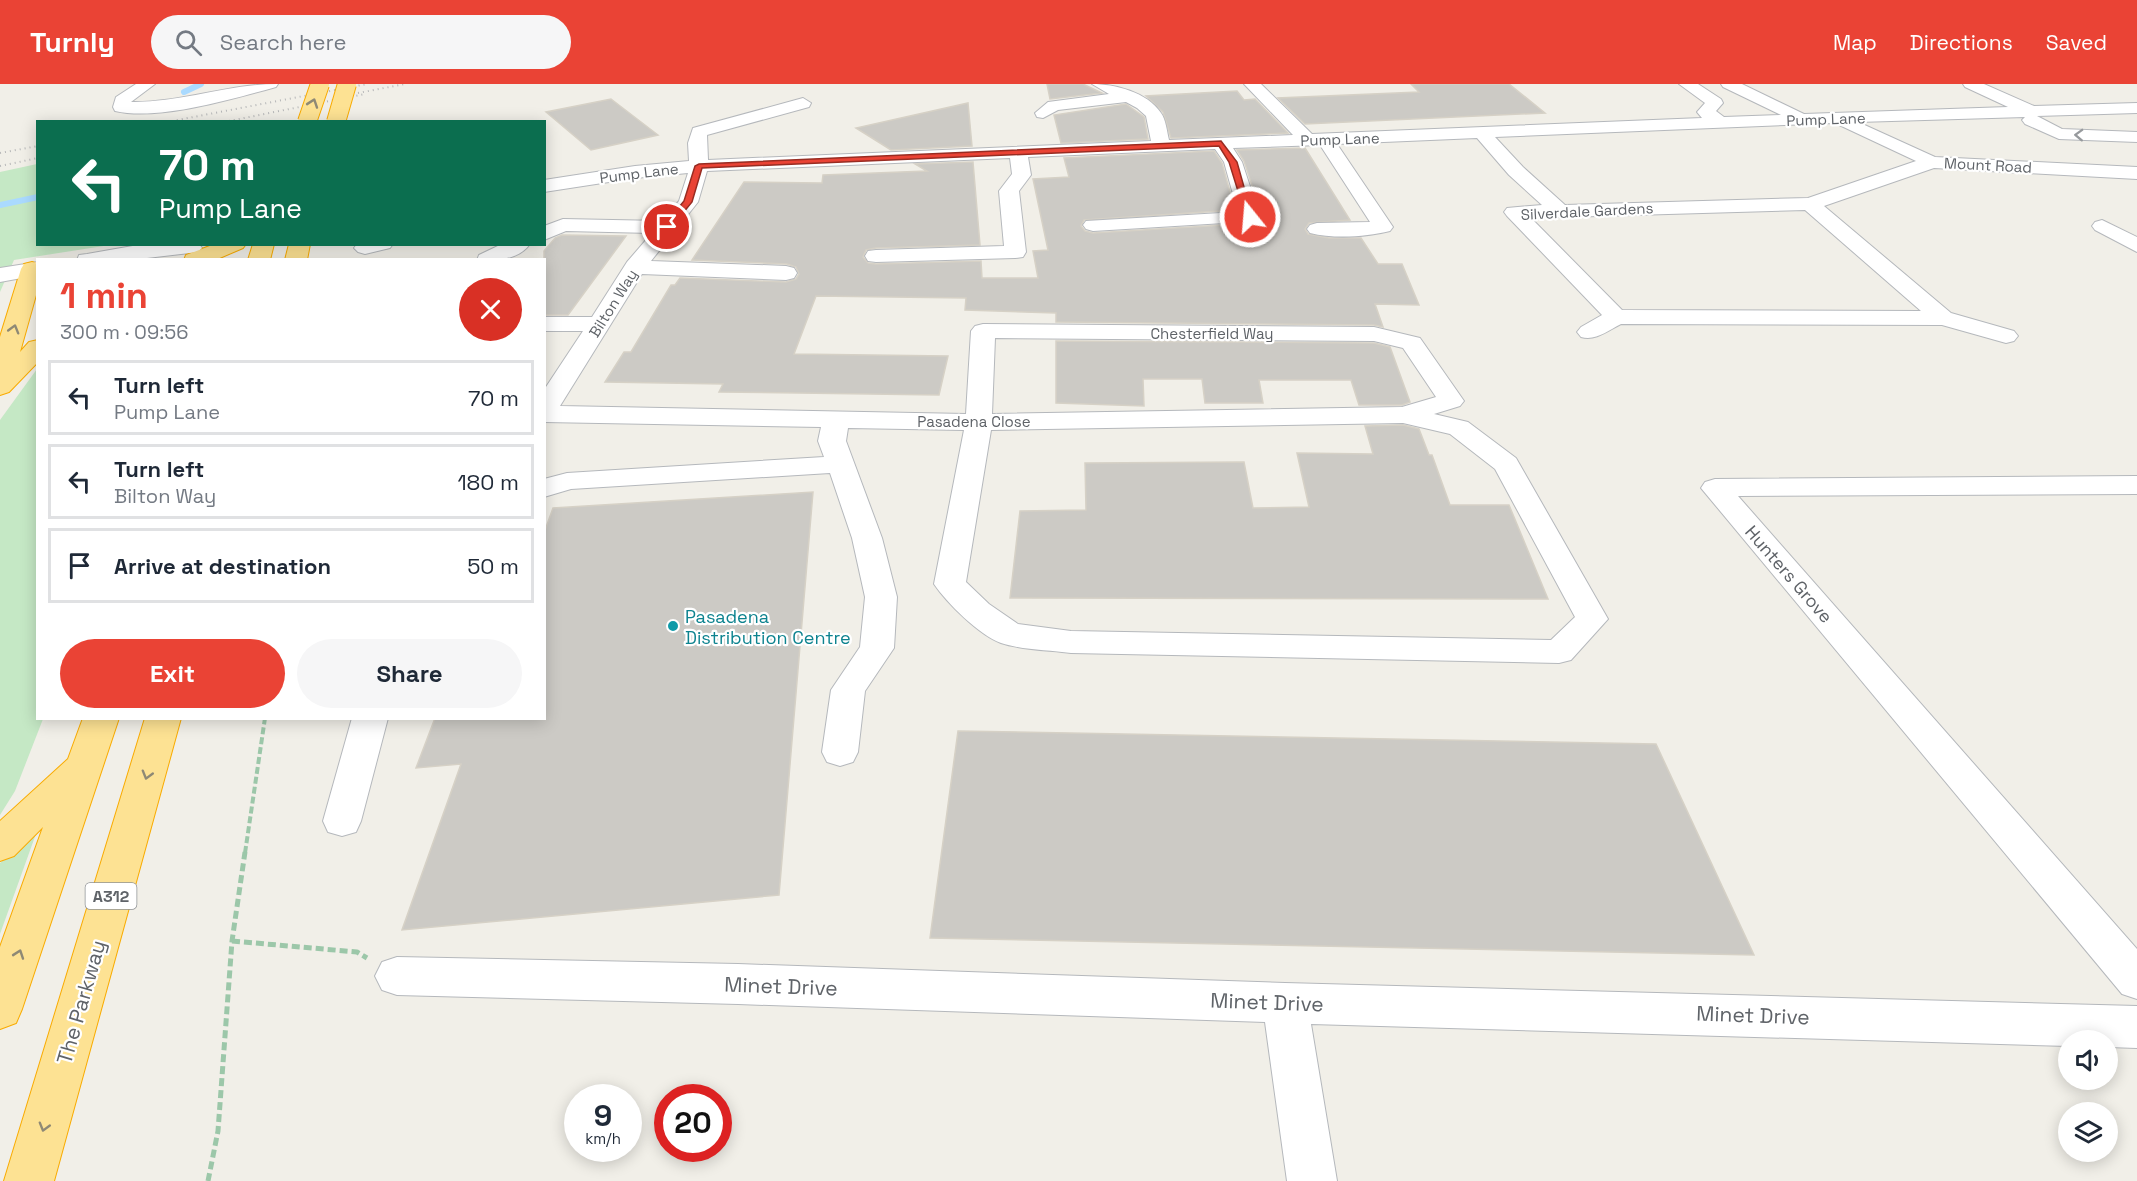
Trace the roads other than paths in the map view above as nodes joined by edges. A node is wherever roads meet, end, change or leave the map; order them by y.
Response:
1 (147, 84) edge
2 (270, 84) edge
3 (320, 84) edge
4 (347, 84) edge
5 (1100, 84) edge
6 (1252, 84) edge
7 (1687, 84) edge
8 (1729, 84) edge
9 (1971, 84) edge
10 (1128, 97) junction
11 (803, 103) dead end
12 (2137, 108) edge
13 (1043, 113) dead end
14 (1560, 113) dead end
15 (2027, 113) junction
16 (1715, 115) junction
17 (1835, 118) junction
18 (1804, 119) junction
19 (308, 120) edge
20 (337, 120) edge
21 (1482, 133) junction
22 (2137, 137) edge
23 (1317, 140) junction
24 (1221, 144) junction
25 (1161, 146) junction
26 (1018, 153) junction
27 (1932, 162) junction
28 (699, 166) junction
29 (2137, 173) edge
30 (546, 186) edge
31 (1810, 204) junction
32 (1559, 210) junction
33 (1093, 225) dead end
34 (2102, 226) dead end
35 (667, 227) junction
36 (1317, 229) dead end
37 (546, 233) edge
38 (206, 246) edge
39 (223, 246) edge
40 (516, 246) edge
41 (2137, 246) edge
42 (190, 251) edge
43 (876, 256) dead end
44 (99, 258) edge
45 (158, 258) edge
46 (491, 258) edge
47 (635, 267) junction
48 (786, 273) dead end
49 (0, 275) edge
50 (34, 275) edge
51 (0, 286) edge
52 (1616, 317) junction
53 (1943, 318) junction
54 (546, 324) edge
55 (600, 324) junction
56 (1589, 332) dead end
57 (2006, 336) dead end
58 (36, 349) edge
59 (1, 386) edge
60 (546, 410) edge
61 (546, 413) edge
62 (1403, 415) junction
63 (836, 419) junction
64 (979, 422) junction
65 (840, 464) junction
66 (2137, 485) edge
67 (546, 488) edge
68 (100, 720) edge
69 (162, 720) edge
70 (369, 720) edge
71 (840, 752) dead end
72 (85, 765) junction
73 (342, 821) dead end
74 (0, 845) edge
75 (397, 976) dead end
76 (2137, 980) edge
77 (1285, 1003) junction
78 (0, 1009) edge
79 (2137, 1027) edge
80 (29, 1181) edge
81 (1312, 1181) edge

1 - 2 street
19 -> 3 highway, bridge
4 - 20 highway, bridge
5 - 10 street
6 - 23 street
7 - 16 street
8 - 18 street
9 - 15 street
10 - 13 street
10 - 25 street
11 - 28 street, Bilton Way
12 - 15 street, Pump Lane
14 - 16 street
15 - 17 street, Pump Lane
22 -> 15 street
16 - 18 street, Pump Lane
16 - 21 street, Pump Lane
17 - 18 street, Pump Lane
17 - 27 street
21 - 23 street, Pump Lane
21 - 32 street
23 - 24 street, Pump Lane
23 - 36 street
24 - 25 street, Pump Lane
24 - 33 street
25 - 26 street, Pump Lane
26 - 28 street, Pump Lane
26 - 43 street
27 - 29 street, Mount Road
27 - 31 street, Mount Road
28 - 30 street, Pump Lane
28 - 35 street, Bilton Way
31 - 32 street, Silverdale Gardens
31 - 53 street
32 - 52 street, Silverdale Gardens
34 - 41 street
35 - 37 street
35 - 47 street, Bilton Way
38 - 42 street
39 - 42 highway
40 - 46 street
42 - 44 street
42 - 45 street
47 - 48 street
47 - 55 street, Bilton Way
49 - 50 street
50 - 51 street
59 -> 50 highway
52 - 53 street
52 - 56 street
53 - 57 street
54 - 55 street
55 - 60 street, Bilton Way
58 - 59 highway
61 - 63 street, Pasadena Close
62 - 64 street, Pasadena Close
62 - 64 street, Chesterfield Way
62 - 64 street
63 - 64 street, Pasadena Close
63 - 65 street
65 - 67 street
65 - 71 street
66 - 76 street, Hunters Grove
68 - 72 highway
69 -> 80 highway, The Parkway / A312
70 - 73 street
72 - 74 highway
78 -> 72 highway
75 - 77 street, Minet Drive
77 - 79 street, Minet Drive
77 - 81 street

